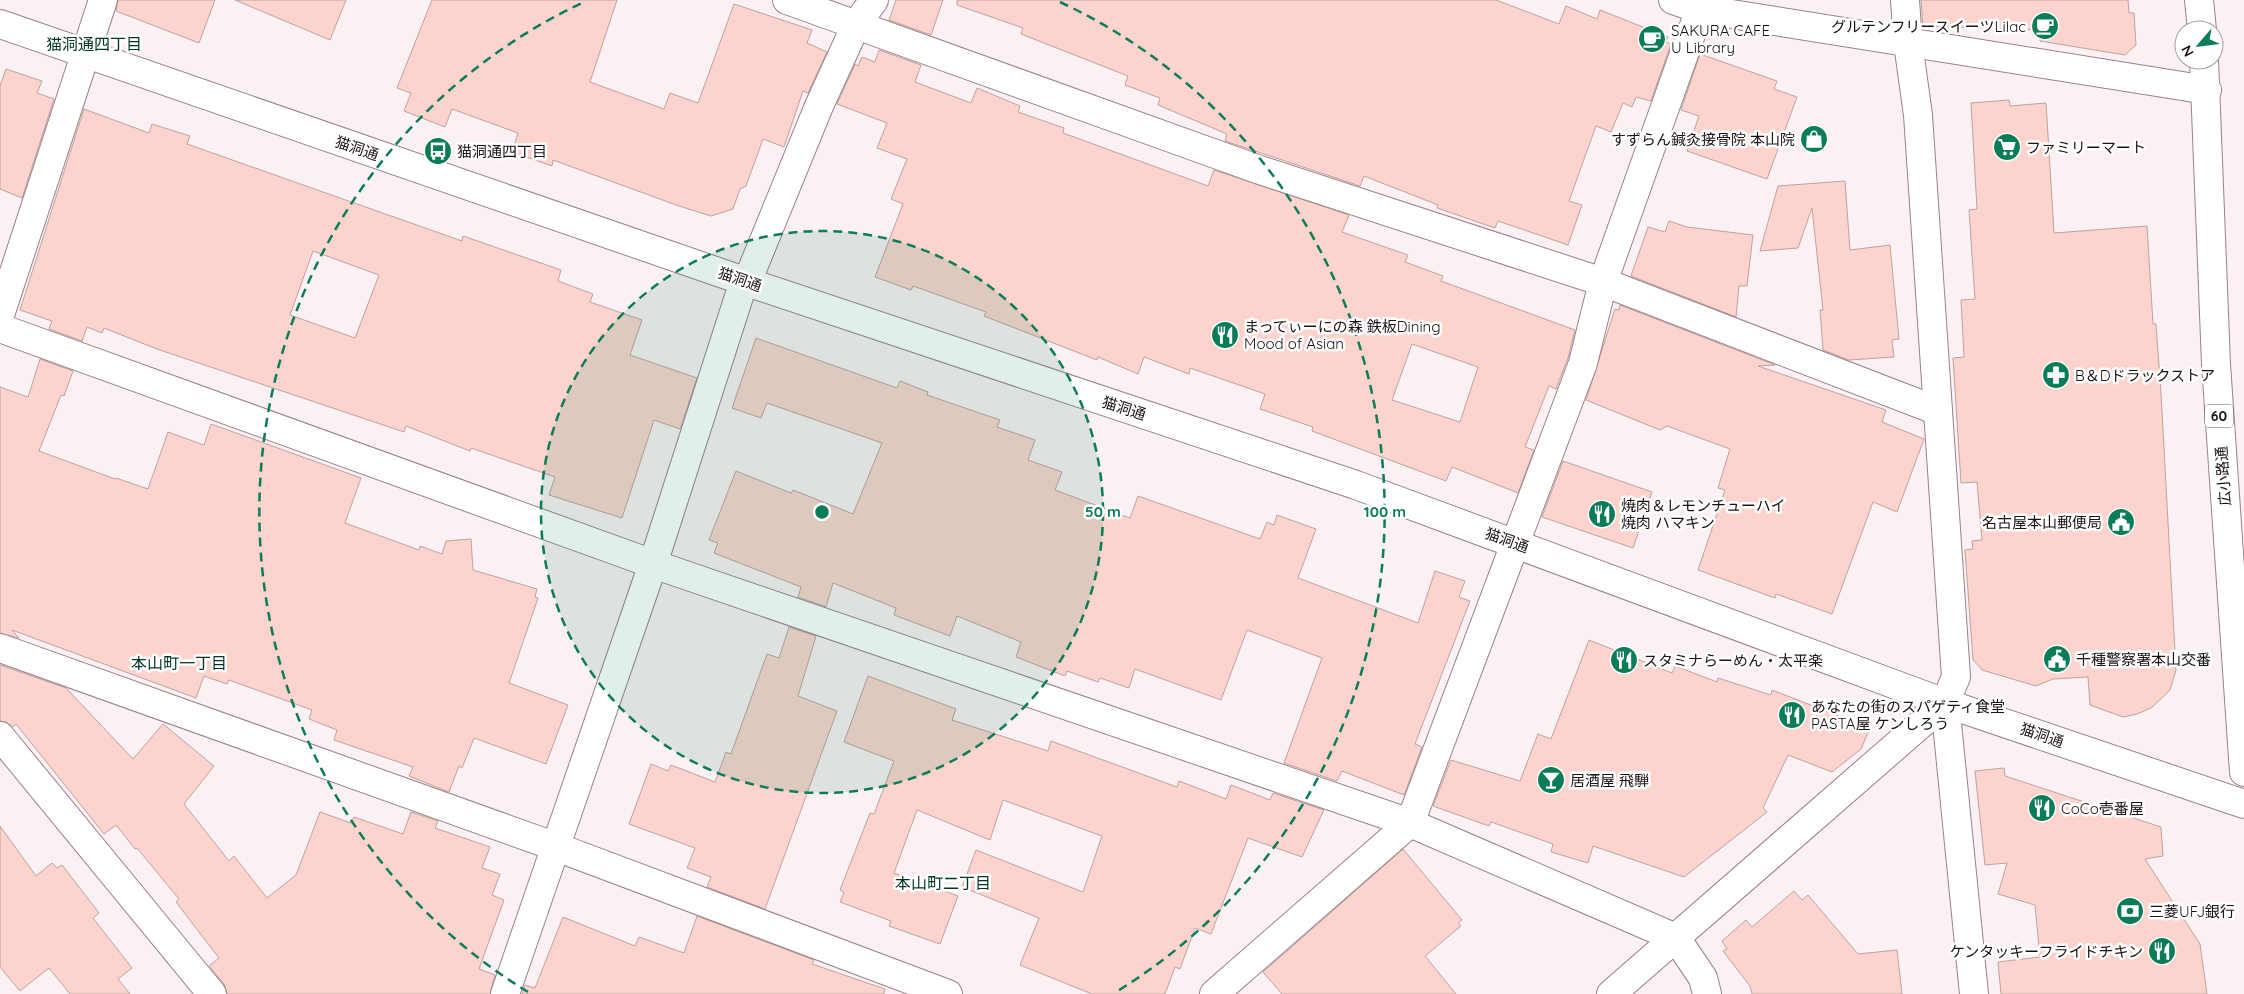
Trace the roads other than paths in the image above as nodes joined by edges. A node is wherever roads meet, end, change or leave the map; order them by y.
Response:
1 (103, 0) edge
2 (787, 0) edge
3 (874, 0) edge
4 (1673, 0) edge
5 (1905, 0) edge
6 (2199, 0) edge
7 (1697, 5) edge
8 (2201, 20) edge
9 (0, 24) edge
10 (856, 24) junction
11 (1908, 43) junction
12 (85, 54) junction
13 (2205, 70) edge
14 (2206, 90) junction
15 (746, 282) junction
16 (1603, 282) junction
17 (0, 315) edge
18 (0, 328) edge
19 (1938, 412) junction
20 (1516, 543) junction
21 (653, 564) junction
22 (0, 648) edge
23 (1945, 703) junction
24 (0, 736) edge
25 (2244, 772) edge
26 (2244, 804) edge
27 (1410, 823) junction
28 (554, 846) junction
29 (1676, 938) junction
30 (212, 994) edge
31 (504, 994) edge
32 (948, 994) edge
33 (1214, 994) edge
34 (1611, 994) edge
35 (1707, 994) edge
36 (1974, 994) edge

1 - 12 street
2 - 10 street
3 - 10 street
4 - 7 street
5 - 11 street
6 - 8 street
7 - 11 street
7 - 16 street
9 - 12 street, 猫洞通
10 - 15 street
10 - 16 street
11 - 14 street
11 - 19 street
12 - 15 street, 猫洞通
12 - 17 street
13 - 14 street, 広小路通 / 60
14 - 25 street, 広小路通 / 60
15 - 20 street, 猫洞通
15 - 21 street
16 - 19 street
16 - 20 street
18 - 21 street
19 - 23 street
20 - 23 street, 猫洞通
20 - 27 street
21 - 27 street
21 - 28 street
22 - 28 street
23 - 26 street, 猫洞通
23 - 29 street
23 - 36 street
24 - 30 street
27 - 29 street
27 - 33 street
28 - 31 street
28 - 32 street
29 - 34 street
29 - 35 street

